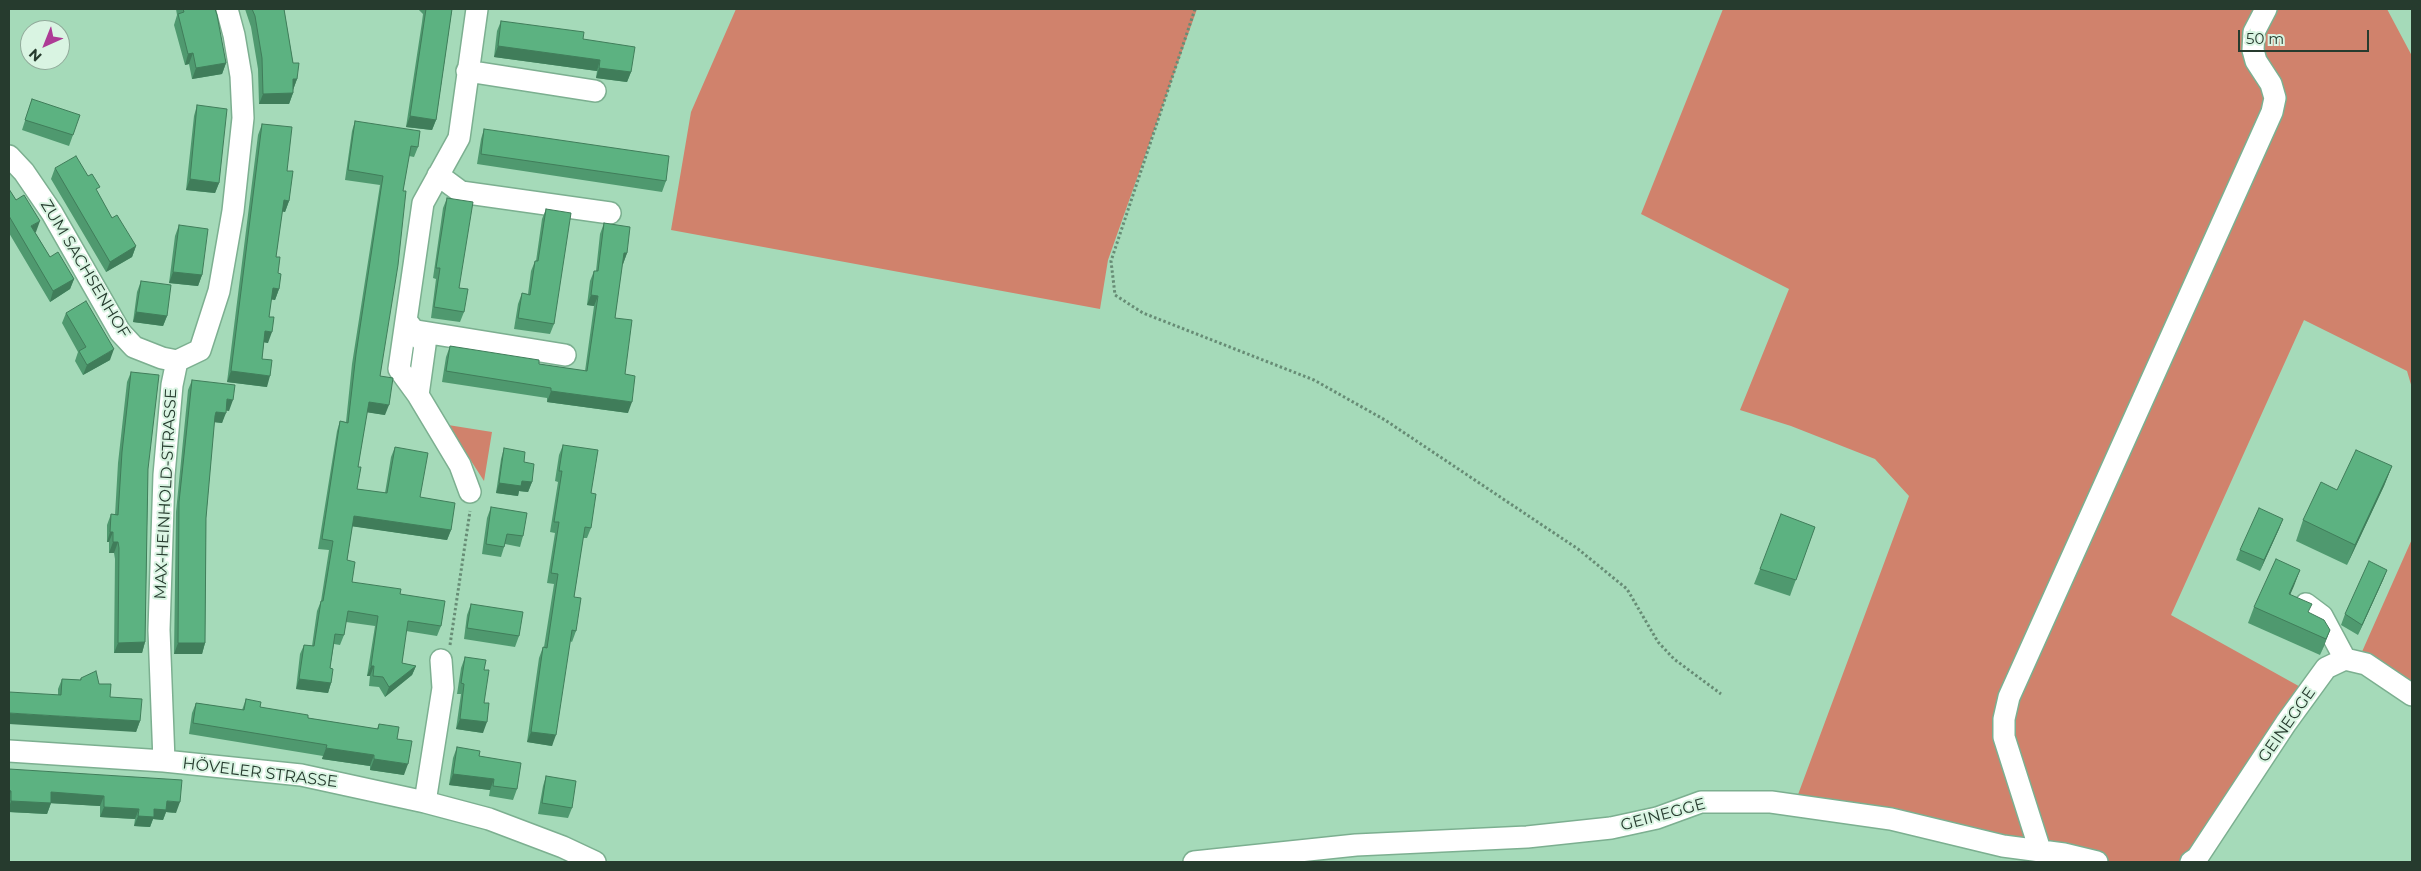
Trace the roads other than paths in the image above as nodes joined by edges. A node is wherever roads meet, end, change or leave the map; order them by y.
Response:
1 (226, 9) edge
2 (477, 9) edge
3 (2266, 9) edge
4 (467, 71) junction
5 (595, 91) dead end
6 (9, 156) edge
7 (438, 175) junction
8 (610, 213) dead end
9 (412, 326) junction
10 (565, 355) dead end
11 (177, 361) junction
12 (470, 492) road end
13 (2306, 604) edge
14 (445, 653) road end
15 (2346, 659) junction
16 (2412, 695) edge
17 (9, 751) edge
18 (164, 761) junction
19 (425, 802) junction
20 (2027, 814) junction
21 (2003, 846) junction
22 (2040, 850) junction
23 (595, 862) edge
24 (1194, 862) edge
25 (2097, 862) edge
26 (2191, 862) edge

1 - 11 street
2 - 4 street
3 - 20 street
4 - 5 street
4 - 7 street
6 - 11 street, ZUM SACHSENHOF
7 - 8 street
7 - 9 street
9 - 10 street
9 - 12 street
11 - 18 street, MAX-HEINHOLD-STRASSE
13 - 15 street
14 - 19 street
15 - 16 street
15 - 26 street, GEINEGGE
17 - 18 street, HÖVELER STRASSE
18 - 19 street, HÖVELER STRASSE
19 - 23 street, HÖVELER STRASSE
20 - 21 street
20 - 22 street
21 - 22 street, GEINEGGE
21 - 24 street, GEINEGGE
22 - 25 street, GEINEGGE

